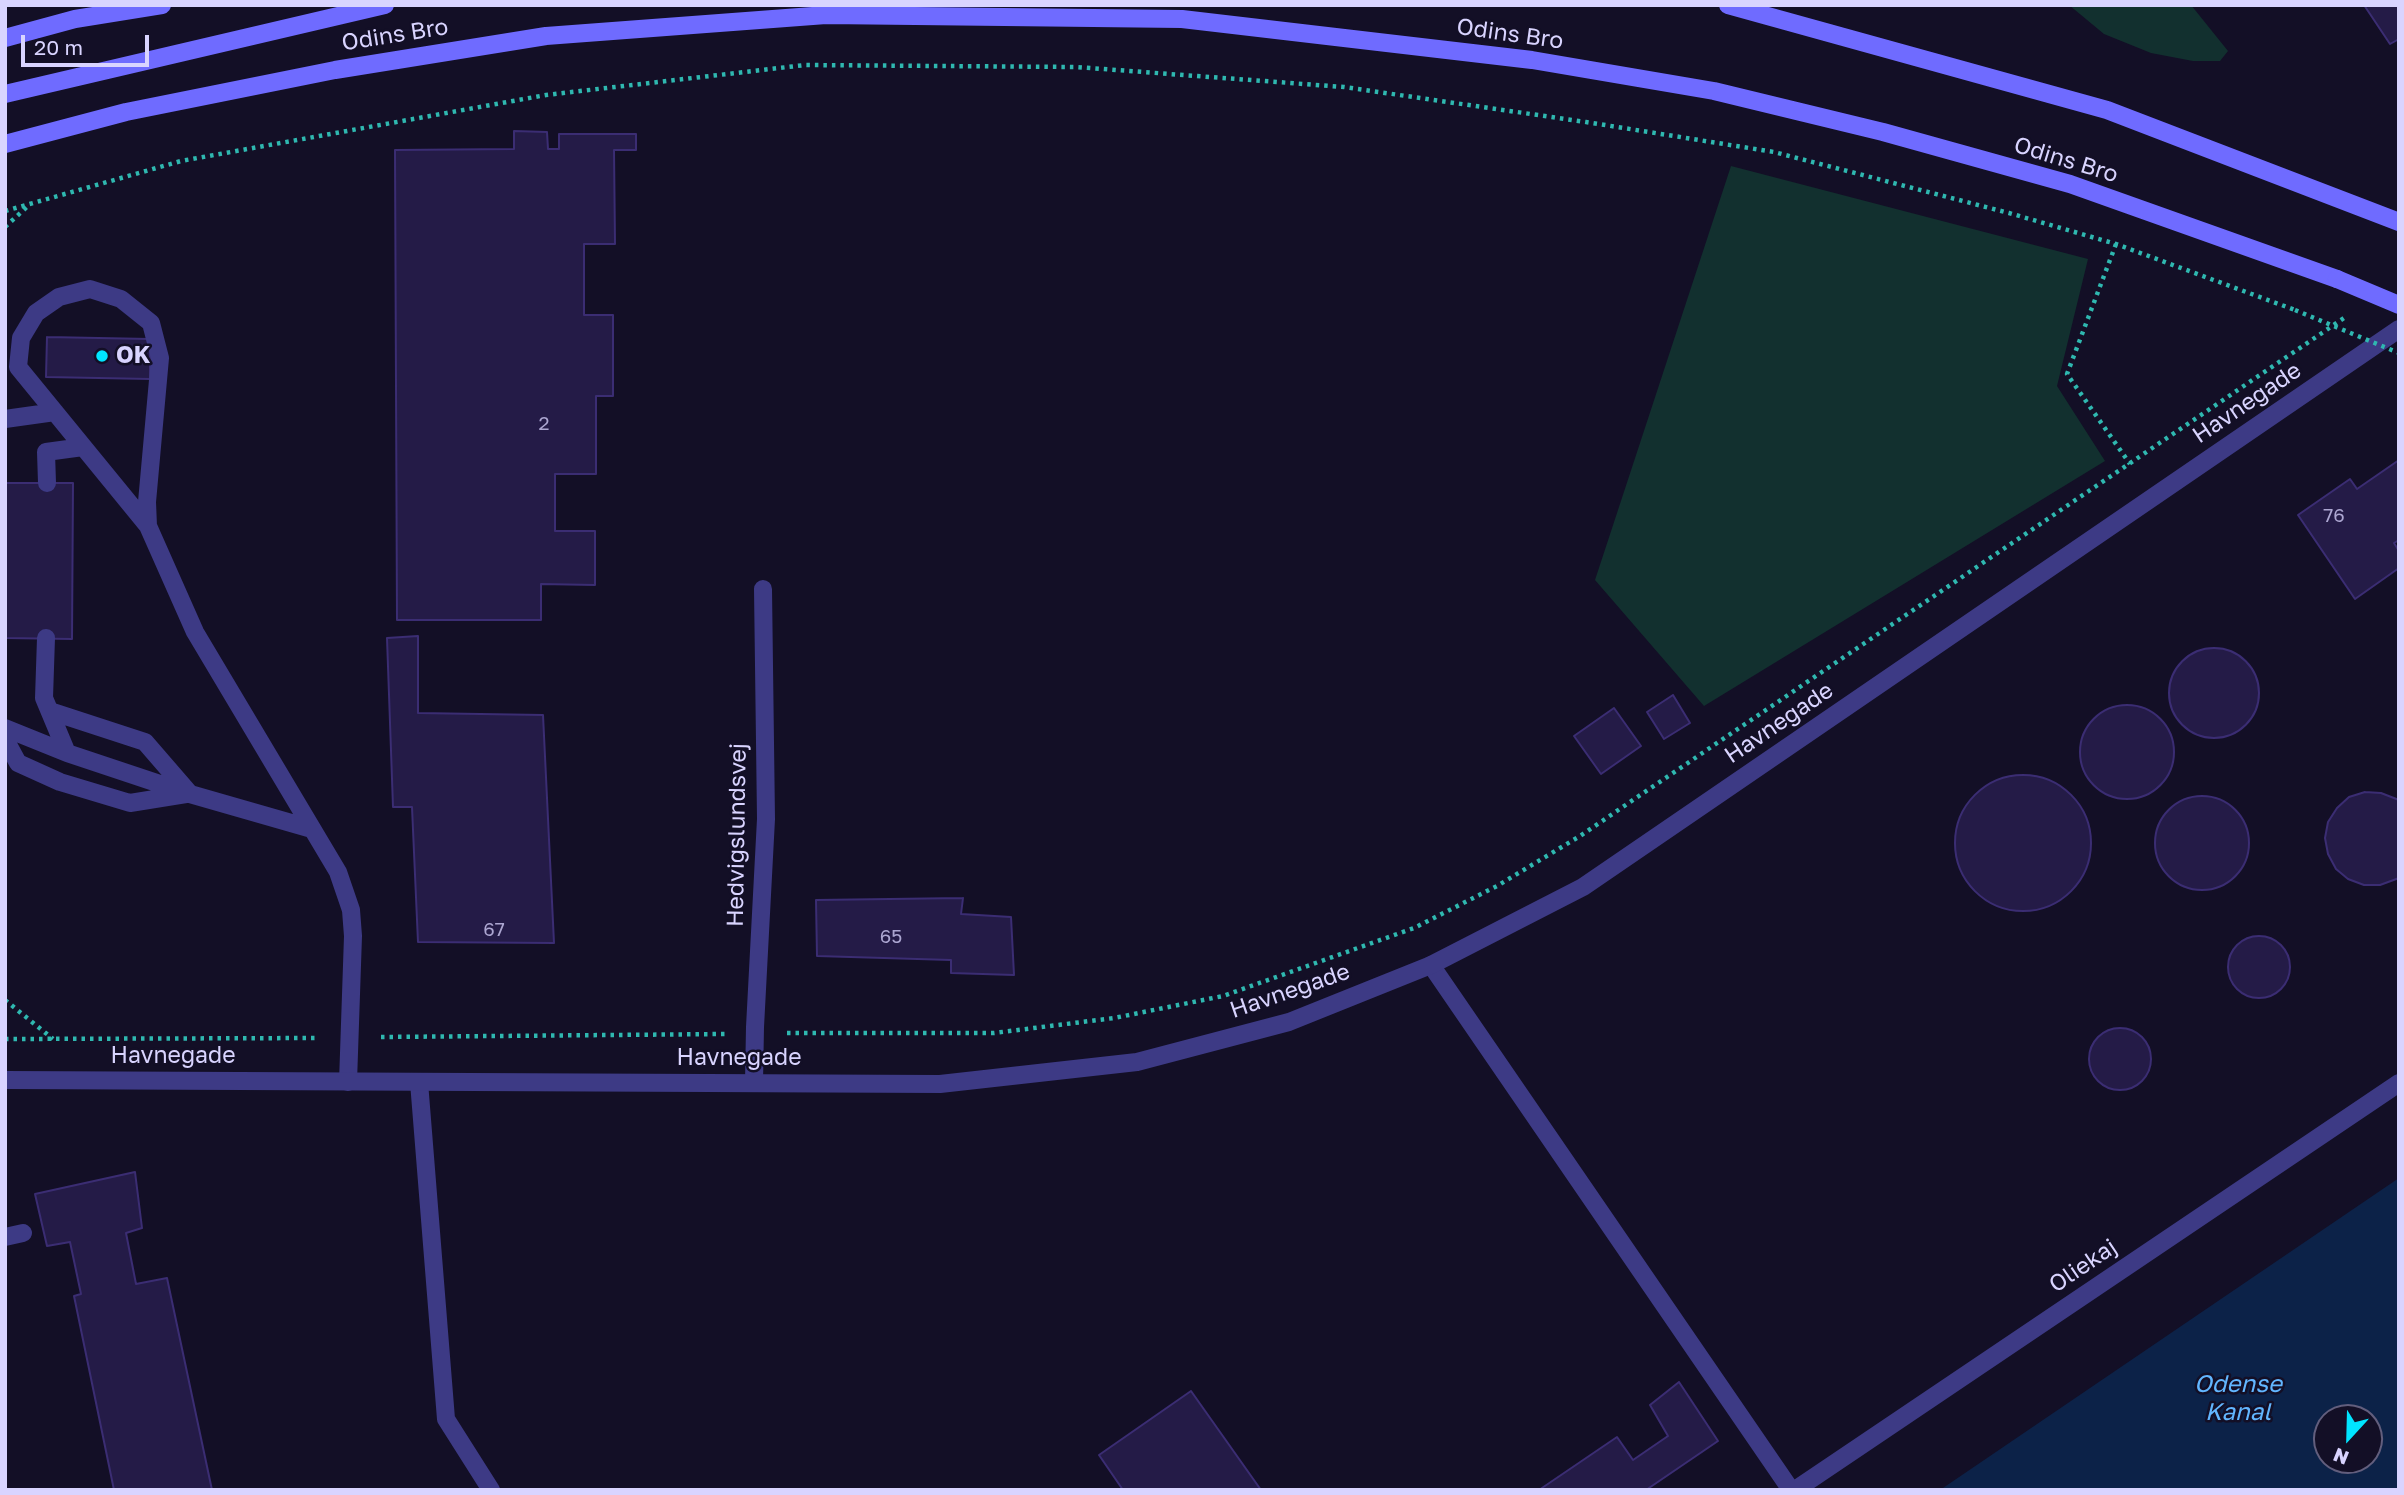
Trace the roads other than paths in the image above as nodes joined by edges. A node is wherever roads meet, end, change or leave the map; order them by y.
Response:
1 (162, 5) edge
2 (385, 5) edge
3 (1728, 5) edge
4 (5, 38) edge
5 (5, 94) edge
6 (5, 144) edge
7 (2399, 222) edge
8 (2399, 305) edge
9 (2399, 329) edge
10 (55, 412) junction
11 (5, 419) edge
12 (83, 447) junction
13 (47, 483) dead end
14 (148, 526) junction
15 (763, 589) dead end
16 (46, 639) dead end
17 (50, 711) junction
18 (5, 729) edge
19 (5, 739) edge
20 (67, 753) junction
21 (190, 794) junction
22 (312, 829) junction
23 (1431, 965) junction
24 (5, 1080) edge
25 (348, 1082) junction
26 (419, 1082) junction
27 (754, 1082) junction
28 (2399, 1083) edge
29 (491, 1490) edge
30 (1793, 1490) edge

1 - 4 main road
2 - 5 main road
3 - 7 main road
6 - 8 main road, Odins Bro, bridge
9 - 23 street, Havnegade
10 - 11 street
10 - 12 street
10 - 14 street
12 - 13 street
12 - 14 street
14 - 22 street
15 - 27 street, Hedvigslundsvej
16 - 17 street
17 - 20 street
17 - 21 street
18 - 20 street
19 - 21 street
20 - 21 street
21 - 22 street
22 - 25 street
23 - 27 street, Havnegade
23 - 30 street
24 - 25 street, Havnegade
25 - 26 street, Havnegade
26 - 27 street, Havnegade
26 - 29 street
28 - 30 street, Oliekaj

